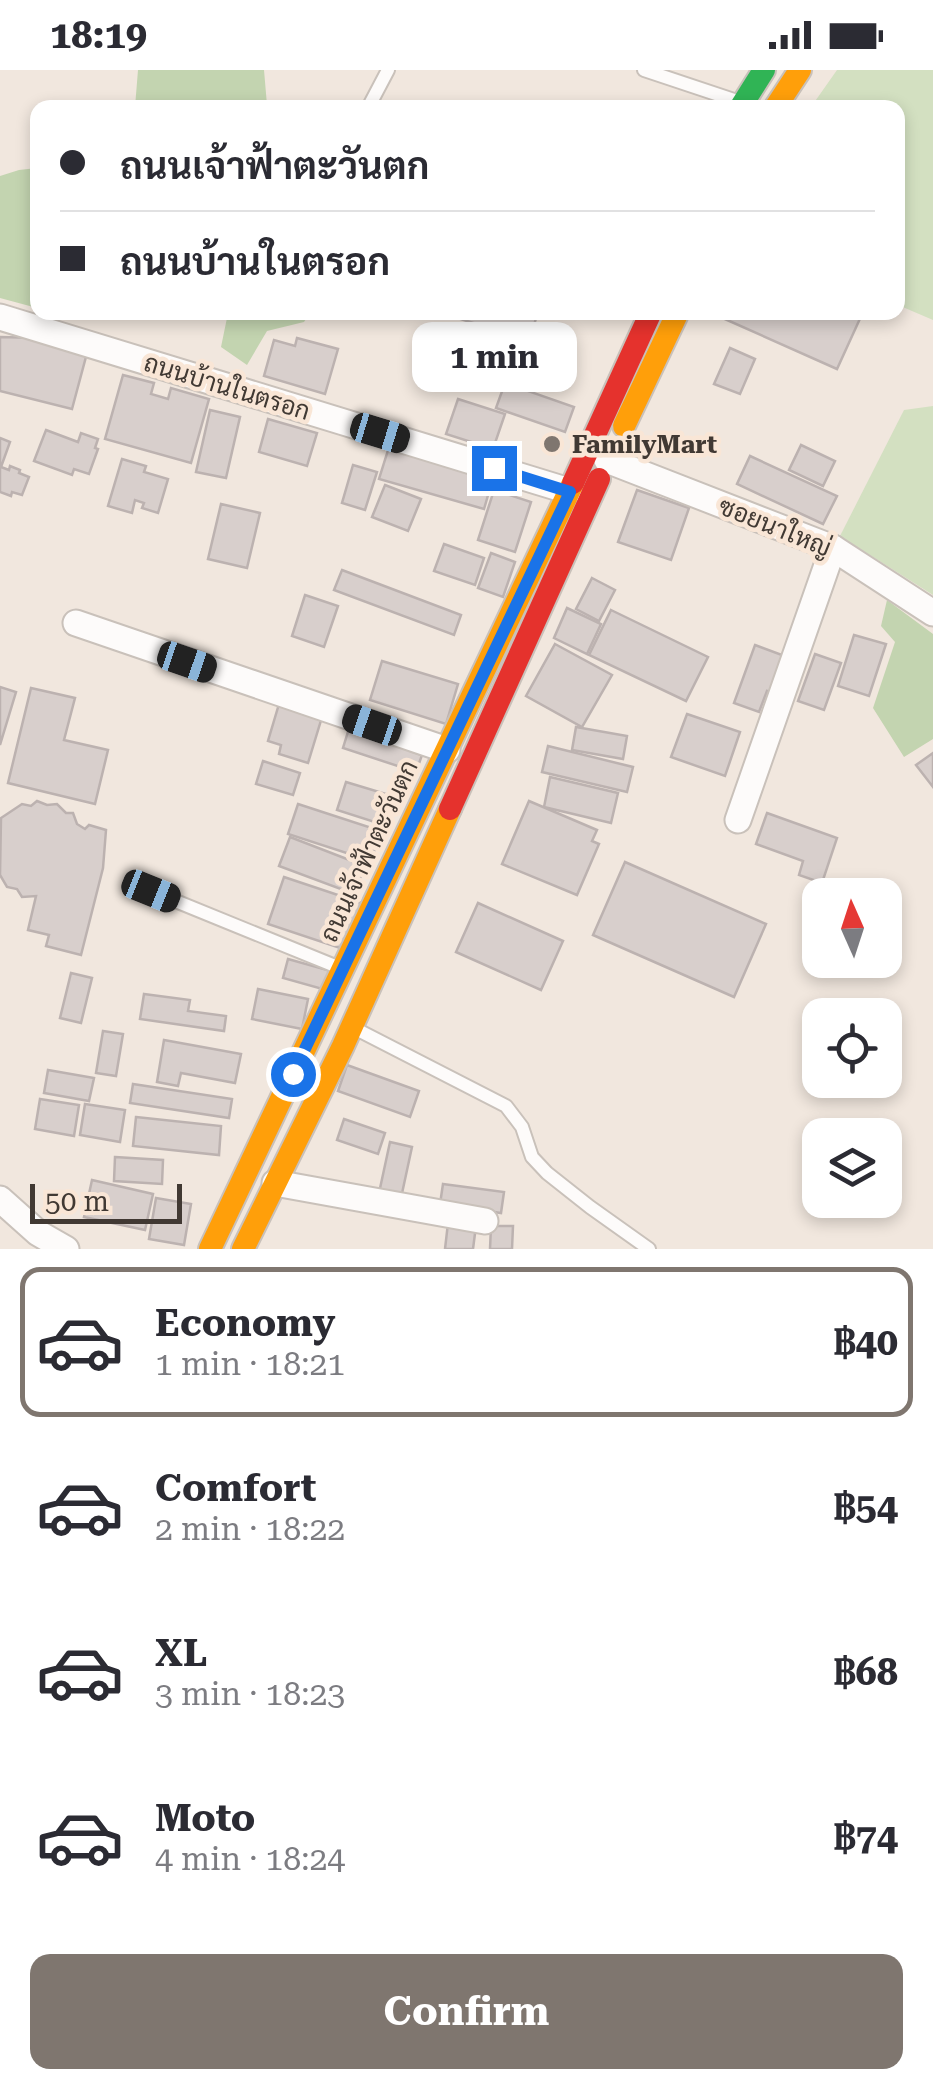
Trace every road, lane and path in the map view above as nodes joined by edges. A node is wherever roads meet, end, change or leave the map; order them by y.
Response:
1 (388, 70) edge
2 (644, 70) edge
3 (764, 70) edge
4 (800, 70) edge
5 (372, 100) edge
6 (728, 100) edge
7 (745, 100) edge
8 (781, 100) edge
9 (0, 317) edge
10 (647, 320) edge
11 (674, 320) edge
12 (608, 460) junction
13 (570, 492) junction
14 (833, 548) junction
15 (933, 614) edge
16 (76, 624) dead end
17 (447, 750) junction
18 (738, 820) dead end
19 (151, 891) dead end
20 (343, 969) junction
21 (352, 1026) junction
22 (275, 1184) junction
23 (0, 1200) edge
24 (485, 1222) dead end
25 (66, 1249) edge
26 (210, 1249) edge
27 (243, 1249) edge
28 (648, 1249) edge

1 - 5 lane
2 - 6 lane
3 - 7 main road
4 - 8 main road
9 - 13 street, ถนนบ้านในตรอก
10 - 13 main road, ถนนเจ้าฟ้าตะวันตก
11 - 12 main road
12 - 14 street, ซอยนาใหญ่
12 - 21 main road
13 - 17 main road, ถนนเจ้าฟ้าตะวันตก
14 - 15 street, ซอยนาใหญ่
14 - 18 street
16 - 17 street
17 - 20 main road, ถนนเจ้าฟ้าตะวันตก
19 - 20 lane
20 - 26 main road, ถนนเจ้าฟ้าตะวันตก
21 - 22 main road
21 - 28 lane
22 - 24 street
22 - 27 main road
23 - 25 street

